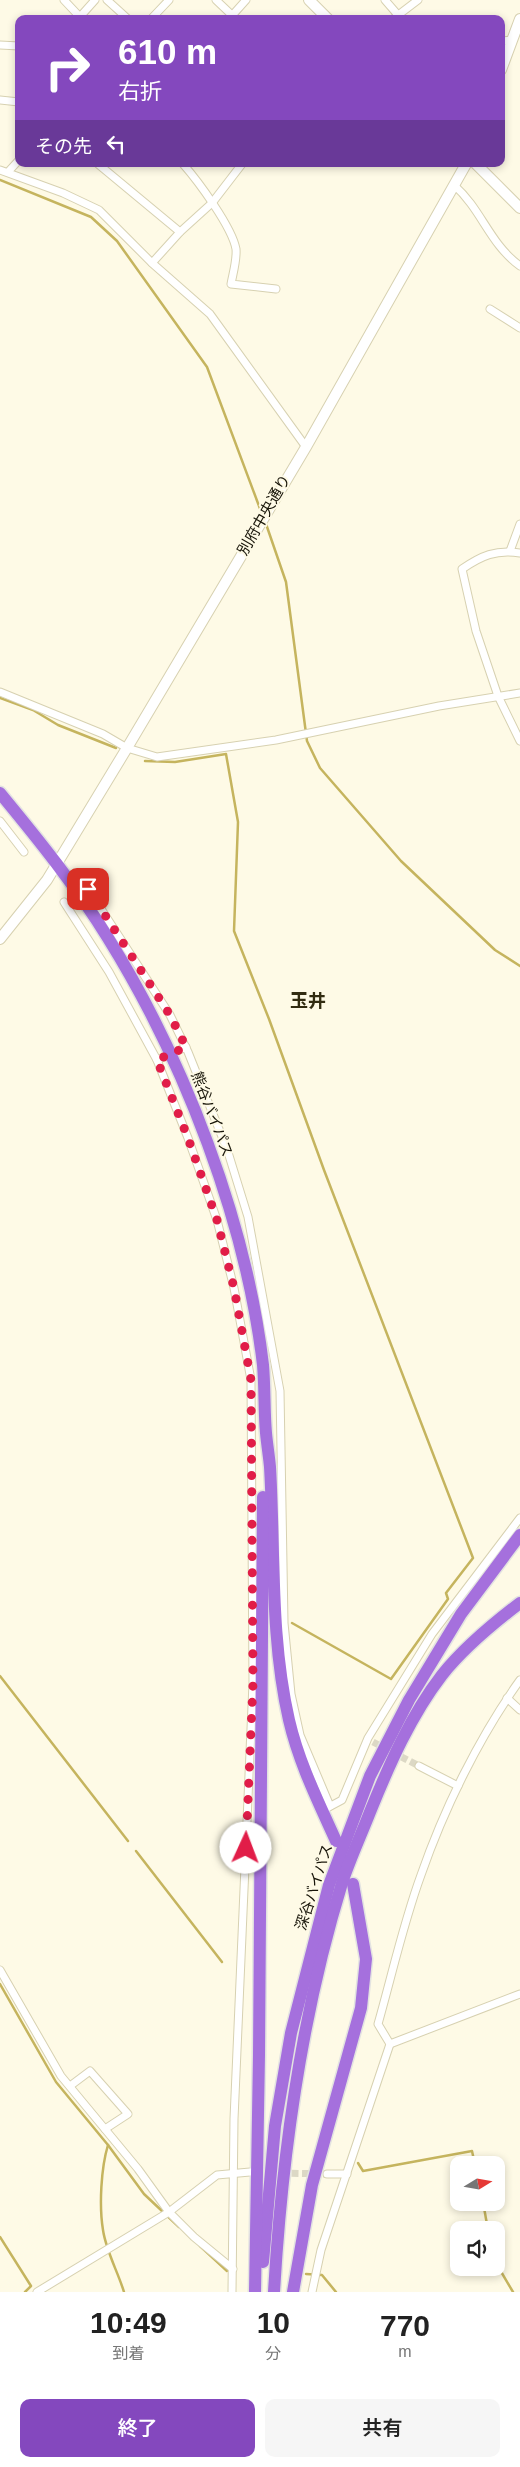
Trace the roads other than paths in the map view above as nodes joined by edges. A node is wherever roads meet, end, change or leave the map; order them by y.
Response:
1 (64, 0) edge
2 (95, 0) edge
3 (107, 0) edge
4 (169, 0) edge
5 (216, 0) edge
6 (246, 0) edge
7 (309, 0) edge
8 (385, 0) edge
9 (418, 0) edge
10 (76, 15) edge
11 (82, 15) edge
12 (124, 15) edge
13 (156, 15) edge
14 (229, 15) edge
15 (234, 15) edge
16 (324, 15) edge
17 (394, 15) edge
18 (398, 15) edge
19 (520, 19) edge
20 (516, 36) edge
21 (0, 45) edge
22 (15, 46) edge
23 (505, 61) edge
24 (0, 100) edge
25 (15, 102) edge
26 (15, 163) edge
27 (102, 167) edge
28 (186, 167) edge
29 (240, 167) edge
30 (464, 167) edge
31 (479, 167) edge
32 (4, 171) edge
33 (454, 185) junction
34 (212, 203) junction
35 (520, 208) edge
36 (180, 232) junction
37 (152, 263) junction
38 (520, 266) edge
39 (276, 289) dead end
40 (490, 309) dead end
41 (520, 328) edge
42 (306, 446) junction
43 (520, 524) edge
44 (510, 551) junction
45 (520, 553) edge
46 (0, 692) edge
47 (520, 693) edge
48 (498, 696) junction
49 (520, 741) edge
50 (127, 748) junction
51 (0, 793) edge
52 (0, 821) edge
53 (24, 852) dead end
54 (58, 864) junction
55 (88, 889) dead end
56 (64, 902) dead end
57 (0, 939) edge
58 (186, 1047) junction
59 (170, 1054) junction
60 (157, 1060) junction
61 (248, 1217) junction
62 (231, 1219) junction
63 (217, 1220) junction
64 (266, 1435) junction
65 (520, 1518) edge
66 (520, 1535) edge
67 (520, 1603) edge
68 (520, 1680) edge
69 (257, 1683) junction
70 (287, 1693) junction
71 (507, 1698) junction
72 (520, 1710) edge
73 (419, 1766) tunnel mouth
74 (458, 1786) junction
75 (326, 1808) junction
76 (336, 1841) dead end
77 (353, 1884) dead end
78 (0, 1970) edge
79 (520, 1994) edge
80 (390, 2044) junction
81 (70, 2086) junction
82 (105, 2129) junction
83 (233, 2172) junction
84 (250, 2172) dead end
85 (327, 2174) tunnel mouth
86 (347, 2174) junction
87 (168, 2212) junction
88 (233, 2269) junction
89 (37, 2292) edge
90 (232, 2292) edge
91 (255, 2292) edge
92 (262, 2292) edge
93 (274, 2292) edge
94 (293, 2292) edge
95 (312, 2292) edge

1 - 10 street
2 - 11 street
3 - 12 street
4 - 13 street
5 - 14 street
6 - 15 street
7 - 16 street
8 - 17 street
9 - 18 street
19 - 20 street
20 - 23 street
21 - 22 street
24 - 25 street
26 - 32 street
27 - 36 street
28 - 34 street
29 - 34 street
30 - 33 street, 別府中央通り
31 - 35 street
32 - 37 street
33 - 38 street
33 - 42 street, 別府中央通り
34 - 36 street
34 - 39 street
36 - 37 street
37 - 42 street
40 - 41 street
42 - 50 street, 別府中央通り
43 - 44 street
44 - 45 street
44 - 48 street
46 - 50 street
47 - 48 street
48 - 49 street
48 - 50 street
50 - 54 street, 別府中央通り
51 - 54 highway, 熊谷バイパス
52 - 53 street
54 - 57 street, 別府中央通り
54 - 59 highway, 熊谷バイパス
55 - 58 street
56 - 60 street
58 - 59 street
58 - 61 street
59 - 60 street
59 - 62 highway, 熊谷バイパス
60 - 63 street
61 - 62 street
61 - 70 street
62 - 63 street
62 - 64 highway, 熊谷バイパス
63 - 69 street
64 - 69 highway
64 - 70 highway
65 - 75 street
66 - 92 highway, 深谷バイパス
67 - 93 highway, 深谷バイパス
68 - 71 street
69 - 83 street
69 - 91 highway
70 - 75 highway
71 - 72 street
71 - 74 street
73 - 74 street
74 - 80 street
75 - 76 highway
77 - 94 highway
78 - 81 street
79 - 80 street
80 - 86 street
81 - 82 street
81 - 82 street
82 - 87 street
83 - 84 street
83 - 87 street
83 - 88 street
85 - 86 street
86 - 95 street
87 - 88 street
87 - 89 street
88 - 90 street

